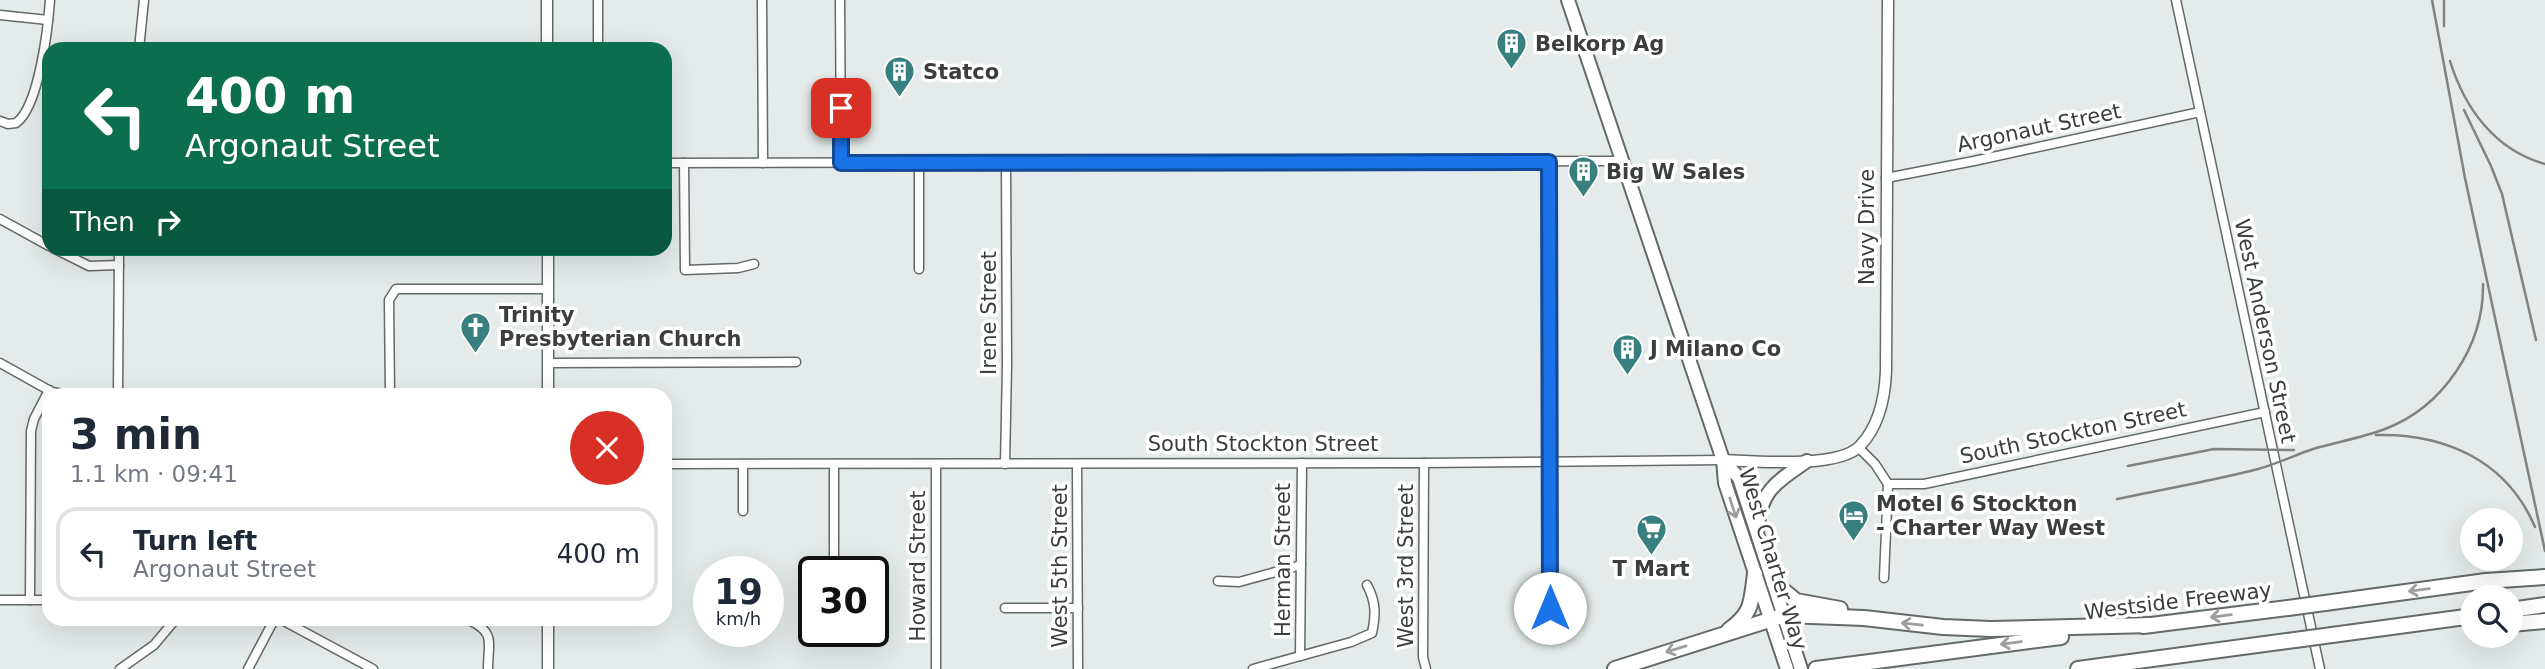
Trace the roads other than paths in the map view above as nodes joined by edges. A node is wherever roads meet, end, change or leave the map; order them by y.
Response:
1 (50, 0) edge
2 (144, 0) edge
3 (547, 0) edge
4 (598, 0) edge
5 (762, 0) edge
6 (841, 0) edge
7 (1568, 0) edge
8 (1888, 0) edge
9 (2176, 0) edge
10 (0, 15) edge
11 (48, 20) junction
12 (45, 42) edge
13 (140, 42) edge
14 (547, 42) edge
15 (598, 42) edge
16 (42, 62) edge
17 (2200, 112) junction
18 (0, 121) edge
19 (1622, 161) junction
20 (1549, 162) junction
21 (672, 163) edge
22 (684, 163) junction
23 (763, 163) junction
24 (841, 163) junction
25 (919, 163) junction
26 (1006, 163) junction
27 (1886, 178) junction
28 (0, 219) edge
29 (42, 242) edge
30 (69, 256) edge
31 (119, 256) edge
32 (548, 256) edge
33 (754, 264) dead end
34 (119, 265) junction
35 (919, 269) dead end
36 (548, 289) junction
37 (796, 362) dead end
38 (0, 363) edge
39 (548, 363) junction
40 (45, 388) edge
41 (118, 388) edge
42 (390, 388) edge
43 (548, 388) edge
44 (42, 404) edge
45 (2265, 412) junction
46 (1859, 447) junction
47 (1723, 460) junction
48 (1807, 461) junction
49 (1550, 462) junction
50 (1423, 463) junction
51 (672, 464) edge
52 (743, 464) junction
53 (834, 464) junction
54 (936, 464) junction
55 (1005, 464) junction
56 (1077, 464) junction
57 (1302, 464) junction
58 (1888, 484) junction
59 (743, 511) dead end
60 (1758, 535) junction
61 (834, 556) dead end
62 (1301, 565) junction
63 (1755, 574) junction
64 (2538, 574) edge
65 (1884, 578) dead end
66 (1218, 581) dead end
67 (1774, 583) junction
68 (1367, 584) dead end
69 (0, 600) edge
70 (30, 600) junction
71 (42, 600) edge
72 (2542, 606) edge
73 (1005, 608) dead end
74 (1078, 608) junction
75 (2523, 608) edge
76 (1785, 615) junction
77 (1864, 618) junction
78 (2460, 618) edge
79 (1770, 621) junction
80 (2543, 621) edge
81 (2428, 623) junction
82 (2523, 623) edge
83 (2460, 624) edge
84 (2152, 625) junction
85 (170, 626) edge
86 (271, 626) edge
87 (293, 626) edge
88 (482, 626) edge
89 (548, 626) edge
90 (1550, 626) dead end
91 (1723, 634) junction
92 (2179, 655) junction
93 (1300, 656) junction
94 (1821, 668) edge
95 (120, 669) edge
96 (248, 669) edge
97 (373, 669) edge
98 (488, 669) edge
99 (548, 669) edge
100 (936, 669) edge
101 (1078, 669) edge
102 (1253, 669) edge
103 (1426, 669) edge
104 (1615, 669) edge
105 (1787, 669) edge
106 (1801, 669) edge
107 (2078, 669) edge
108 (2123, 669) edge
109 (2320, 669) edge

1 - 11 street
2 - 13 street
3 - 14 street
4 - 15 street
5 - 23 street
6 - 24 street
7 - 19 highway, West Charter Way
8 - 27 street, Navy Drive
9 - 17 street, West Anderson Street
10 - 11 street
11 - 12 street
16 - 18 street
17 - 27 street, Argonaut Street
17 - 45 street, West Anderson Street
19 - 20 street
19 - 47 highway, West Charter Way
20 - 26 street
20 - 49 street
21 - 22 street
22 - 23 street
22 - 33 street
23 - 24 street
24 - 25 street
25 - 26 street
25 - 35 street
26 - 55 street, Irene Street
27 - 46 street, Navy Drive
28 - 29 street
30 - 34 street
31 - 34 street
32 - 36 street
34 - 41 street
36 - 39 street
36 - 42 street
37 - 39 street
38 - 40 street
39 - 43 street
44 - 70 street
45 - 58 street, South Stockton Street
45 - 109 street, West Anderson Street
46 - 48 street, South Stockton Street
46 - 58 street
47 - 48 street, South Stockton Street
47 - 49 street, South Stockton Street
47 - 60 highway, West Charter Way
47 -> 63 highway, West Charter Way
48 - 60 highway
49 - 50 street, South Stockton Street
49 - 90 street
50 - 57 street, South Stockton Street
50 - 103 street, West 3rd Street
51 - 52 street, South Stockton Street
52 - 53 street, South Stockton Street
52 - 59 street
53 - 54 street, South Stockton Street
53 - 61 street
54 - 55 street, South Stockton Street
54 - 100 street, Howard Street
55 - 56 street, South Stockton Street
56 - 57 street, South Stockton Street
56 - 74 street, West 5th Street
57 - 62 street, Herman Street
58 - 65 street
60 - 67 highway, West Charter Way
62 - 66 street
62 - 93 street, Herman Street
63 - 79 highway, West Charter Way
63 - 91 highway
64 -> 84 highway, Westside Freeway, bridge
67 - 76 highway, West Charter Way
67 - 77 highway
68 - 93 street
69 - 70 street
70 - 71 street
72 - 75 highway
73 - 74 street
74 - 101 street, West 5th Street
76 - 77 highway
76 - 79 highway
76 - 106 highway, West Charter Way
84 -> 77 highway
78 - 81 highway
79 - 91 highway
79 - 105 highway, West Charter Way
80 - 82 highway
81 - 83 highway
81 - 92 highway, bridge
84 -> 94 highway, Westside Freeway
85 - 95 street
86 - 96 street
87 - 97 street
88 - 98 street
89 - 99 street
91 -> 104 highway
92 - 107 highway
92 - 108 highway
93 - 102 street

